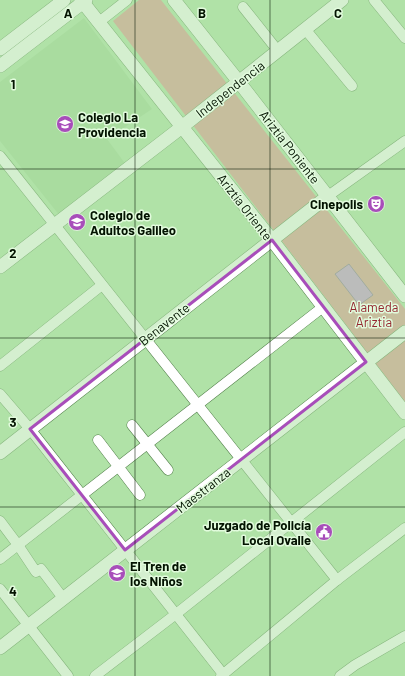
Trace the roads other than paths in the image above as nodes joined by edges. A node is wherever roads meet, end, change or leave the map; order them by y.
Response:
1 (64, 0) edge
2 (127, 0) edge
3 (174, 0) edge
4 (342, 0) edge
5 (374, 0) edge
6 (83, 1) edge
7 (243, 7) dead end
8 (99, 22) junction
9 (306, 29) junction
10 (405, 38) edge
11 (0, 49) edge
12 (278, 51) junction
13 (0, 66) edge
14 (239, 82) junction
15 (352, 86) dead end
16 (182, 127) junction
17 (405, 141) edge
18 (0, 156) edge
19 (328, 196) junction
20 (55, 225) junction
21 (272, 240) junction
22 (0, 267) edge
23 (102, 285) junction
24 (405, 296) edge
25 (323, 307) junction
26 (405, 332) edge
27 (145, 339) junction
28 (366, 362) junction
29 (0, 366) edge
30 (0, 394) edge
31 (197, 405) junction
32 (405, 413) edge
33 (132, 425) dead end
34 (30, 429) junction
35 (405, 432) edge
36 (98, 440) dead end
37 (147, 444) junction
38 (0, 453) edge
39 (241, 459) junction
40 (118, 467) junction
41 (168, 470) dead end
42 (82, 495) junction
43 (140, 495) dead end
44 (0, 521) edge
45 (291, 522) junction
46 (405, 528) edge
47 (18, 545) junction
48 (124, 550) junction
49 (0, 559) edge
50 (337, 580) junction
51 (0, 589) edge
52 (63, 598) junction
53 (176, 614) junction
54 (28, 626) junction
55 (405, 636) edge
56 (0, 648) edge
57 (222, 675) edge
58 (68, 676) edge
59 (95, 676) edge
60 (340, 676) edge

1 - 11 main road
2 - 8 street
3 - 14 main road, Ariztía Poniente
4 - 9 main road, Independencia
5 - 10 street
6 - 8 main road, Ariztía Oriente
6 - 13 main road
7 - 12 street
8 - 16 main road, Ariztía Oriente
9 - 12 main road, Independencia
9 - 15 street
12 - 14 main road, Independencia
14 - 16 main road, Independencia
14 - 19 main road, Ariztía Poniente
16 - 20 main road, Independencia
16 - 21 main road, Ariztía Oriente
17 - 19 street
18 - 20 street
19 - 21 main road, Benavente
19 - 24 main road, Ariztía Poniente
20 - 22 main road, Independencia
20 - 23 street
21 - 25 main road, Ariztía Oriente
21 - 27 main road, Benavente
23 - 27 street
23 - 29 street
25 - 28 main road, Ariztía Oriente
25 - 31 street
26 - 28 main road, Maestranza
27 - 31 street
27 - 34 main road, Benavente
28 - 32 main road, Ariztía Oriente
28 - 39 main road, Maestranza
30 - 34 street
31 - 37 street
31 - 39 street
33 - 37 street
34 - 38 main road, Benavente
34 - 42 street
35 - 45 street
36 - 40 street
37 - 40 street
37 - 41 street
39 - 45 street
39 - 48 main road, Maestranza
40 - 42 street
40 - 43 street
42 - 47 street
42 - 48 street
44 - 47 street
45 - 50 street
45 - 53 street
46 - 50 street
47 - 49 street
47 - 52 street
48 - 52 main road, Maestranza
48 - 53 street
50 - 57 street
51 - 54 street
52 - 54 main road, Maestranza
53 - 57 street
53 - 59 street
54 - 56 main road, Maestranza
54 - 58 street
55 - 60 street

